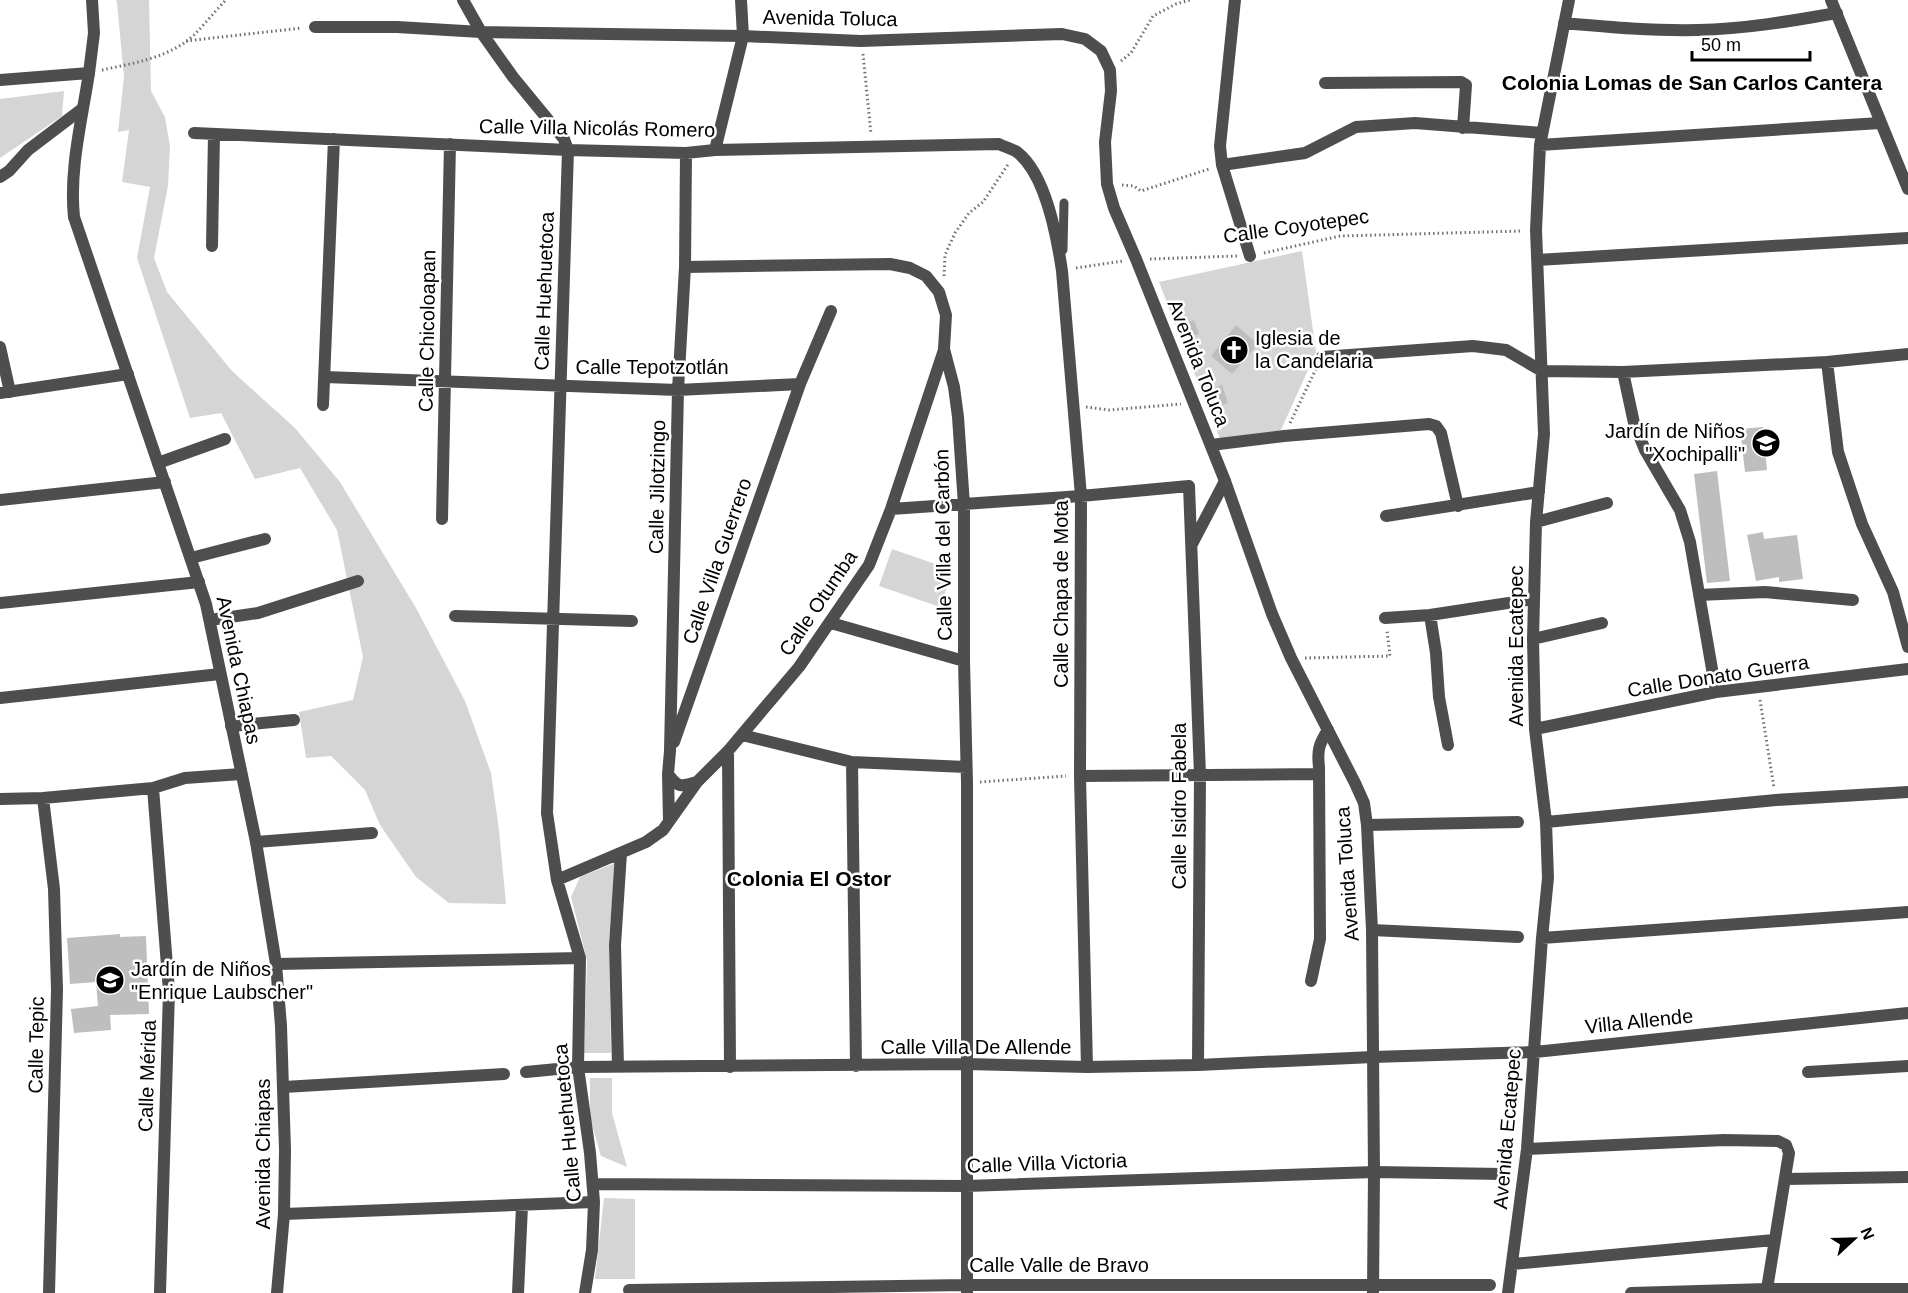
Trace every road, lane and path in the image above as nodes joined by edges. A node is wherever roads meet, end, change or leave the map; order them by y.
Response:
1 (92, 0) edge
2 (226, 0) edge
3 (463, 0) edge
4 (741, 0) edge
5 (1190, 0) edge
6 (1234, 0) edge
7 (1569, 0) edge
8 (1831, 0) edge
9 (1837, 13) junction
10 (1564, 23) junction
11 (315, 27) joint
12 (481, 32) junction
13 (743, 36) junction
14 (861, 40) junction
15 (185, 41) junction
16 (1110, 70) junction
17 (89, 73) junction
18 (0, 81) edge
19 (1325, 83) dead end
20 (82, 109) junction
21 (1880, 123) junction
22 (1463, 128) junction
23 (194, 133) dead end
24 (214, 134) junction
25 (334, 139) junction
26 (1541, 139) junction
27 (450, 144) junction
28 (873, 147) junction
29 (568, 150) junction
30 (715, 150) junction
31 (1017, 152) junction
32 (686, 153) junction
33 (1222, 165) junction
34 (0, 177) edge
35 (1107, 184) junction
36 (1908, 189) edge
37 (1064, 203) dead end
38 (1536, 230) junction
39 (1908, 238) edge
40 (212, 246) dead end
41 (1250, 256) junction
42 (1136, 259) junction
43 (1537, 260) junction
44 (685, 267) junction
45 (1062, 271) junction
46 (939, 292) junction
47 (831, 311) dead end
48 (0, 346) edge
49 (944, 349) junction
50 (1908, 354) edge
51 (1322, 357) joint
52 (1827, 362) junction
53 (1542, 371) junction
54 (1623, 372) junction
55 (128, 374) junction
56 (325, 377) junction
57 (445, 382) junction
58 (800, 384) junction
59 (560, 386) junction
60 (678, 390) junction
61 (5, 393) edge
62 (1195, 403) junction
63 (323, 405) dead end
64 (1073, 405) junction
65 (1284, 435) junction
66 (225, 439) dead end
67 (1211, 445) junction
68 (158, 463) junction
69 (1226, 481) junction
70 (165, 482) junction
71 (1539, 492) junction
72 (1081, 496) junction
73 (0, 500) edge
74 (1606, 503) dead end
75 (964, 505) junction
76 (1458, 506) junction
77 (891, 509) junction
78 (1386, 516) dead end
79 (442, 519) dead end
80 (1536, 522) junction
81 (265, 539) dead end
82 (1192, 546) junction
83 (191, 558) junction
84 (358, 581) dead end
85 (199, 582) junction
86 (1699, 596) junction
87 (1534, 599) junction
88 (1853, 600) dead end
89 (0, 603) edge
90 (1430, 615) junction
91 (455, 616) dead end
92 (554, 618) junction
93 (1385, 618) joint
94 (210, 621) junction
95 (632, 621) dead end
96 (831, 623) junction
97 (1602, 623) dead end
98 (1533, 639) junction
99 (1908, 647) edge
100 (1292, 658) junction
101 (964, 661) junction
102 (1908, 669) edge
103 (220, 674) junction
104 (1758, 686) junction
105 (1716, 692) junction
106 (0, 698) edge
107 (294, 720) dead end
108 (231, 726) junction
109 (1535, 729) junction
110 (1328, 730) junction
111 (741, 735) junction
112 (1448, 745) dead end
113 (728, 750) junction
114 (670, 751) junction
115 (852, 762) junction
116 (966, 767) junction
117 (241, 774) junction
118 (668, 774) junction
119 (1318, 774) junction
120 (1200, 775) junction
121 (1080, 776) junction
122 (697, 782) junction
123 (967, 783) junction
124 (153, 788) junction
125 (1908, 792) edge
126 (43, 798) junction
127 (0, 799) edge
128 (1776, 800) junction
129 (669, 821) junction
130 (1518, 822) dead end
131 (1546, 822) junction
132 (1366, 825) junction
133 (372, 833) dead end
134 (256, 842) junction
135 (621, 853) junction
136 (557, 880) junction
137 (1908, 912) edge
138 (1372, 930) junction
139 (1518, 937) dead end
140 (1542, 938) junction
141 (580, 958) junction
142 (276, 964) junction
143 (1311, 981) dead end
144 (1908, 1013) edge
145 (1535, 1052) junction
146 (1373, 1057) junction
147 (967, 1064) junction
148 (1198, 1065) junction
149 (856, 1066) junction
150 (1908, 1066) edge
151 (578, 1067) junction
152 (618, 1067) junction
153 (730, 1067) junction
154 (1087, 1067) junction
155 (526, 1072) dead end
156 (1808, 1072) dead end
157 (504, 1074) dead end
158 (284, 1087) junction
159 (1527, 1149) junction
160 (1374, 1172) junction
161 (1503, 1174) dead end
162 (1908, 1177) edge
163 (1785, 1179) junction
164 (593, 1184) junction
165 (966, 1185) junction
166 (594, 1202) junction
167 (522, 1206) junction
168 (284, 1214) junction
169 (1774, 1240) junction
170 (1513, 1264) junction
171 (1490, 1285) dead end
172 (967, 1289) edge
173 (1373, 1289) edge
174 (1767, 1289) junction
175 (1908, 1289) edge
176 (629, 1290) dead end
177 (49, 1293) edge
178 (160, 1293) edge
179 (277, 1293) edge
180 (518, 1293) edge
181 (585, 1293) edge
182 (1508, 1293) edge
183 (1631, 1293) edge

1 - 17 street, Avenida Chiapas
2 - 15 path
3 - 12 street
4 - 13 street
5 - 16 path
6 - 33 street
7 - 10 street, Avenida Ecatepec
8 - 9 street
9 - 10 street
9 - 21 street
10 - 26 street, Avenida Ecatepec
11 - 12 street, Avenida Toluca
11 - 15 path
12 - 13 street, Avenida Toluca
12 - 29 street
13 - 14 street, Avenida Toluca
13 - 30 street
14 - 16 street, Avenida Toluca
14 - 28 path
15 - 17 path
16 - 35 street, Avenida Toluca
17 - 18 street
17 - 20 street, Avenida Chiapas
19 - 22 street
20 - 34 street
20 - 55 street, Avenida Chiapas
21 - 26 street
21 - 36 street
22 - 26 street
22 - 33 street
23 - 24 street, Calle Villa Nicolás Romero
24 - 25 street, Calle Villa Nicolás Romero
24 - 40 street
25 - 27 street, Calle Villa Nicolás Romero
25 - 56 street
26 - 38 street, Avenida Ecatepec
27 - 29 street, Calle Villa Nicolás Romero
27 - 57 street, Calle Chicoloapan
28 - 30 street, Calle Villa Nicolás Romero
28 - 31 street, Calle Villa Nicolás Romero
29 - 32 street, Calle Villa Nicolás Romero
29 - 59 street, Calle Huehuetoca
30 - 32 street, Calle Villa Nicolás Romero
31 - 45 street, Calle Chapa de Mota
31 - 46 path
32 - 44 street, Calle Jilotzingo
33 - 35 path
33 - 41 street
35 - 42 street, Avenida Toluca
37 - 45 lane
38 - 41 path, Calle Coyotepec
38 - 43 street, Avenida Ecatepec
39 - 43 street
41 - 42 path, Calle Coyotepec
42 - 45 path, Calle Coyotepec
42 - 62 street, Avenida Toluca
43 - 53 street, Avenida Ecatepec
44 - 46 street
44 - 60 street, Calle Jilotzingo
45 - 64 street, Calle Chapa de Mota
46 - 49 street, Calle Villa del Carbón
47 - 58 street, Calle Villa Guerrero
48 - 61 street
49 - 75 street, Calle Villa del Carbón
49 - 77 street, Calle Otumba
50 - 52 street
51 - 53 street
51 - 65 path
52 - 54 street
52 - 99 street
53 - 54 street
53 - 71 street, Avenida Ecatepec
54 - 86 street
55 - 61 street
55 - 68 street, Avenida Chiapas
56 - 57 street, Calle Tepotzotlán
56 - 63 street
57 - 59 street, Calle Tepotzotlán
57 - 79 street, Calle Chicoloapan
58 - 60 street, Calle Tepotzotlán
58 - 114 street, Calle Villa Guerrero
59 - 60 street, Calle Tepotzotlán
59 - 92 street, Calle Huehuetoca
60 - 114 street, Calle Jilotzingo
62 - 64 path
62 - 67 street, Avenida Toluca
64 - 72 street, Calle Chapa de Mota
65 - 67 street
65 - 76 street
66 - 68 street
67 - 69 street, Avenida Toluca
68 - 70 street, Avenida Chiapas
69 - 82 street, Calle Isidro Fabela
69 - 100 street, Avenida Toluca
70 - 73 street
70 - 83 street, Avenida Chiapas
71 - 76 street
71 - 80 street, Avenida Ecatepec
72 - 75 street
72 - 82 street, Calle Isidro Fabela
72 - 121 street, Calle Chapa de Mota
74 - 80 street
75 - 77 street
75 - 101 street, Calle Villa del Carbón
76 - 78 street
77 - 96 street, Calle Otumba
80 - 87 street, Avenida Ecatepec
81 - 83 street
82 - 120 street, Calle Isidro Fabela
83 - 85 street, Avenida Chiapas
84 - 94 street
85 - 89 street
85 - 94 street, Avenida Chiapas
86 - 88 street
86 - 105 street
87 - 90 street
87 - 98 street, Avenida Ecatepec
90 - 93 street
90 - 112 street
91 - 92 street
92 - 95 street
92 - 136 street, Calle Huehuetoca
93 - 100 path
94 - 103 street, Avenida Chiapas
96 - 101 street
96 - 111 street, Calle Otumba
97 - 98 street
98 - 109 street, Avenida Ecatepec
100 - 110 street, Avenida Toluca
101 - 116 street, Calle Villa del Carbón
102 - 104 street, Calle Donato Guerra
103 - 106 street
103 - 108 street, Avenida Chiapas
104 - 105 street, Calle Donato Guerra
104 - 128 path
105 - 109 street, Calle Donato Guerra
107 - 108 street
108 - 117 street, Avenida Chiapas
109 - 131 street, Avenida Ecatepec
110 - 119 street
110 - 132 street, Avenida Toluca
111 - 113 street, Calle Otumba
111 - 115 street
113 - 122 street, Calle Otumba
113 - 153 street
114 - 118 street, Calle Jilotzingo
115 - 116 street
115 - 149 street
116 - 123 street, Calle Villa del Carbón
117 - 124 street
117 - 134 street, Avenida Chiapas
118 - 122 street
118 - 129 street, Calle Jilotzingo
119 - 120 street
119 - 143 street
120 - 121 street
120 - 148 street, Calle Isidro Fabela
121 - 123 path
121 - 154 street, Calle Chapa de Mota
122 - 129 street, Calle Otumba
123 - 147 street, Calle Villa del Carbón
124 - 126 street
124 - 178 street, Calle Mérida
125 - 128 street
126 - 127 street
126 - 177 street, Calle Tepic
128 - 131 street
129 - 135 street, Calle Otumba
130 - 132 street
131 - 140 street, Avenida Ecatepec
132 - 138 street, Avenida Toluca
133 - 134 street
134 - 142 street, Avenida Chiapas
135 - 136 street, Calle Otumba
135 - 152 street
136 - 141 street, Calle Huehuetoca
137 - 140 street
138 - 139 street
138 - 146 street, Avenida Toluca
140 - 145 street, Avenida Ecatepec
141 - 142 street
141 - 151 street, Calle Huehuetoca
142 - 158 street, Avenida Chiapas
144 - 145 street, Villa Allende
145 - 146 street, Villa Allende
145 - 159 street, Avenida Ecatepec
146 - 148 street, Calle Villa De Allende
146 - 160 street, Avenida Toluca
147 - 149 street, Calle Villa De Allende
147 - 154 street, Calle Villa De Allende
147 - 165 street, Calle Villa del Carbón
148 - 154 street, Calle Villa De Allende
149 - 153 street, Calle Villa De Allende
150 - 156 street
151 - 152 street, Calle Villa De Allende
151 - 155 street, Calle Villa De Allende
151 - 164 street, Calle Huehuetoca
152 - 153 street, Calle Villa De Allende
157 - 158 street
158 - 168 street, Avenida Chiapas
159 - 163 street
159 - 170 street, Avenida Ecatepec
160 - 161 street, Calle Villa Victoria
160 - 165 street, Calle Villa Victoria
160 - 173 street, Avenida Toluca
162 - 163 street
163 - 169 street
164 - 165 street, Calle Villa Victoria
164 - 166 street, Calle Huehuetoca
165 - 172 street, Calle Villa del Carbón
166 - 167 street
166 - 181 street, Calle Huehuetoca
167 - 168 street
167 - 180 street
168 - 179 street, Avenida Chiapas
169 - 170 street
169 - 174 street
170 - 182 street, Avenida Ecatepec
171 - 173 street, Calle Valle de Bravo
172 - 173 street, Calle Valle de Bravo
172 - 176 street, Calle Valle de Bravo
174 - 175 street
174 - 183 street

